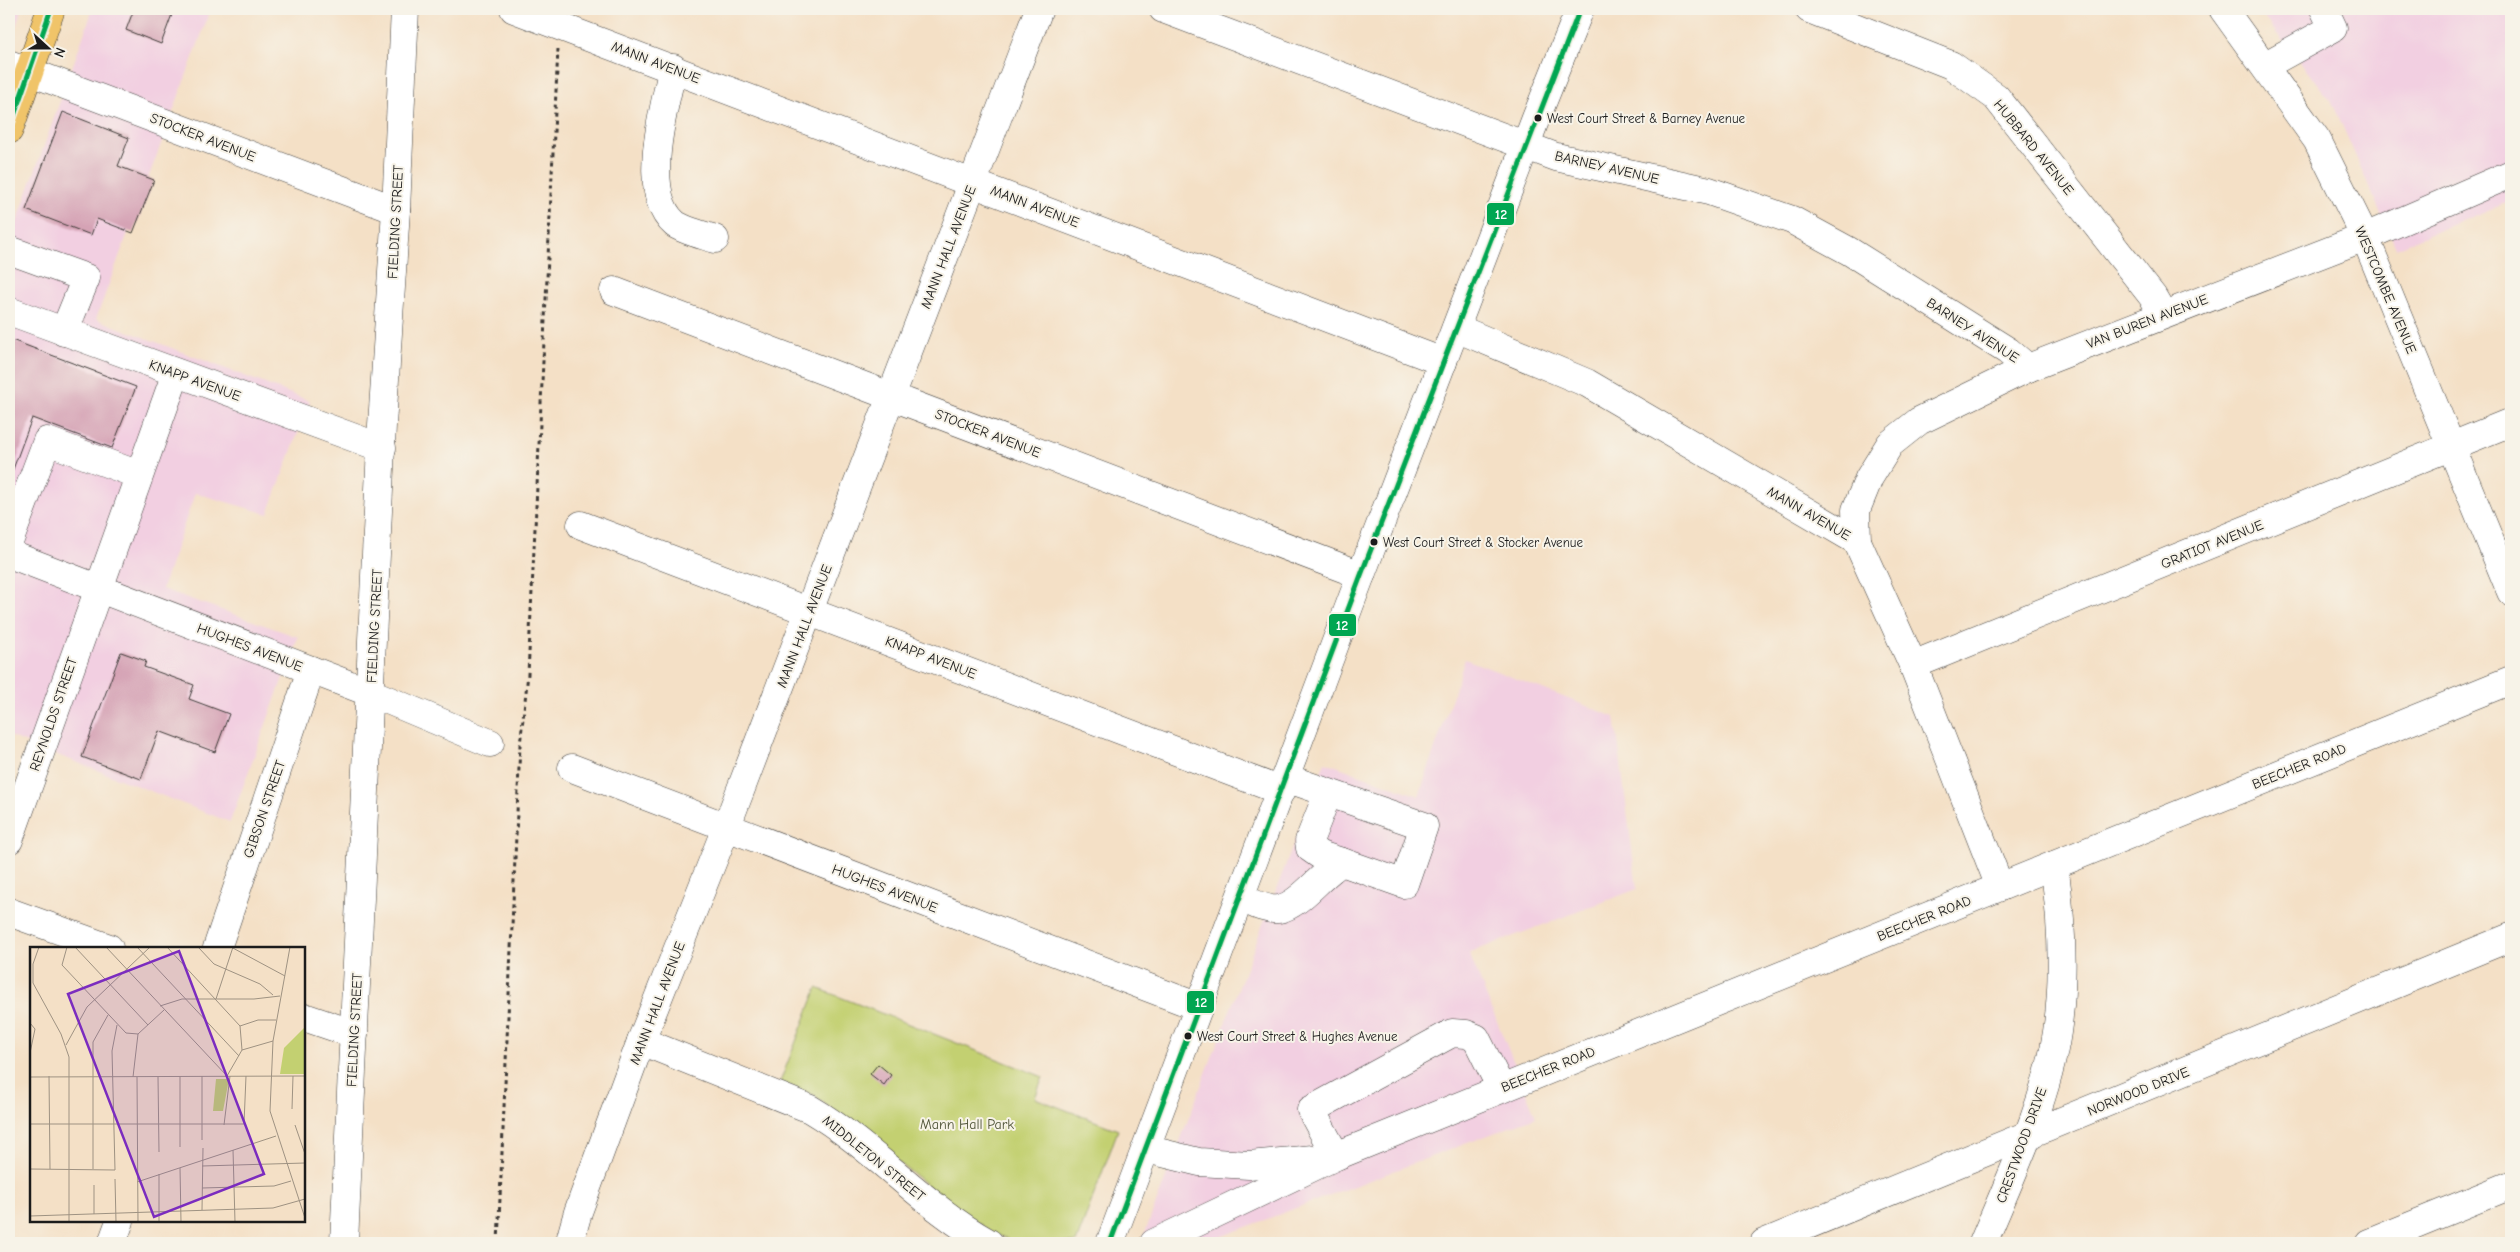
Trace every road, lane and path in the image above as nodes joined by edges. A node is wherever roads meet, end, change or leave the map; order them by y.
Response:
1 (51, 9) edge
2 (405, 9) edge
3 (514, 9) edge
4 (1039, 9) edge
5 (1163, 9) edge
6 (1580, 9) edge
7 (1809, 9) edge
8 (2223, 9) edge
9 (2324, 9) edge
10 (558, 40) dead end
11 (2266, 65) junction
12 (19, 68) edge
13 (673, 68) junction
14 (9, 130) edge
15 (1525, 144) junction
16 (2511, 174) edge
17 (973, 182) junction
18 (396, 210) junction
19 (2365, 237) junction
20 (715, 239) dead end
21 (9, 250) edge
22 (614, 291) dead end
23 (9, 311) edge
24 (2163, 314) junction
25 (1456, 328) junction
26 (64, 332) junction
27 (1443, 362) junction
28 (2028, 368) junction
29 (176, 372) junction
30 (891, 396) junction
31 (2511, 422) edge
32 (382, 448) junction
33 (2451, 448) junction
34 (139, 475) junction
35 (581, 525) dead end
36 (1857, 541) junction
37 (9, 542) edge
38 (9, 554) edge
39 (1361, 575) junction
40 (97, 589) junction
41 (2511, 592) edge
42 (810, 611) junction
43 (1913, 665) junction
44 (311, 670) junction
45 (2511, 680) edge
46 (371, 693) junction
47 (490, 743) dead end
48 (572, 768) dead end
49 (1283, 785) junction
50 (1328, 793) junction
51 (726, 828) junction
52 (9, 840) edge
53 (1342, 862) junction
54 (2054, 865) junction
55 (2000, 887) junction
56 (1240, 898) junction
57 (9, 912) edge
58 (2511, 937) edge
59 (106, 947) edge
60 (217, 947) edge
61 (1199, 1007) junction
62 (305, 1017) edge
63 (354, 1034) junction
64 (641, 1041) junction
65 (1501, 1088) junction
66 (2026, 1137) junction
67 (1146, 1149) junction
68 (1336, 1156) junction
69 (2511, 1185) edge
70 (120, 1222) edge
71 (112, 1243) edge
72 (344, 1243) edge
73 (498, 1243) edge
74 (571, 1243) edge
75 (989, 1243) edge
76 (1110, 1243) edge
77 (1154, 1243) edge
78 (1764, 1243) edge
79 (1983, 1243) edge
80 (2369, 1243) edge

1 - 12 main road
2 - 18 street, FIELDING STREET
3 - 13 street, MANN AVENUE
4 - 17 street, MANN HALL AVENUE
5 - 15 street, BARNEY AVENUE
6 - 15 street
7 - 24 street, HUBBARD AVENUE
8 - 11 street, WESTCOMBE AVENUE
9 - 11 street
10 - 73 path
11 - 19 street, WESTCOMBE AVENUE
12 - 14 main road
12 - 18 street, STOCKER AVENUE
13 - 17 street, MANN AVENUE
13 - 20 street
15 - 25 street
15 - 28 street, BARNEY AVENUE
16 - 19 street, VAN BUREN AVENUE
17 - 27 street, MANN AVENUE
17 - 30 street, MANN HALL AVENUE
18 - 32 street, FIELDING STREET
19 - 24 street, VAN BUREN AVENUE
19 - 33 street, WESTCOMBE AVENUE
21 - 26 street
22 - 30 street, STOCKER AVENUE
23 - 26 street, KNAPP AVENUE
24 - 28 street, VAN BUREN AVENUE
25 - 27 street
25 - 36 street, MANN AVENUE
26 - 29 street, KNAPP AVENUE
27 - 39 street
28 - 36 street, VAN BUREN AVENUE
29 - 32 street, KNAPP AVENUE
29 - 34 street, REYNOLDS STREET
30 - 39 street, STOCKER AVENUE
30 - 42 street, MANN HALL AVENUE
31 - 33 street, GRATIOT AVENUE
32 - 46 street, FIELDING STREET
33 - 41 street, WESTCOMBE AVENUE
33 - 43 street, GRATIOT AVENUE
34 - 37 street
34 - 40 street, REYNOLDS STREET
35 - 42 street, KNAPP AVENUE
36 - 43 street, MANN AVENUE
38 - 40 street, HUGHES AVENUE
39 - 49 street
40 - 44 street, HUGHES AVENUE
40 - 52 street, REYNOLDS STREET
42 - 49 street, KNAPP AVENUE
42 - 51 street, MANN HALL AVENUE
43 - 55 street, MANN AVENUE
44 - 46 street, HUGHES AVENUE
44 - 60 street, GIBSON STREET
45 - 54 street, BEECHER ROAD
46 - 47 street, HUGHES AVENUE
46 - 63 street, FIELDING STREET
48 - 51 street, HUGHES AVENUE
49 - 50 street, KNAPP AVENUE
49 - 56 street
50 - 53 street
50 - 53 street, KNAPP AVENUE
51 - 61 street, HUGHES AVENUE
51 - 64 street, MANN HALL AVENUE
53 - 56 street
54 - 55 street, BEECHER ROAD
54 - 66 street, CRESTWOOD DRIVE
55 - 65 street, BEECHER ROAD
56 - 61 street
57 - 59 street
58 - 66 street, NORWOOD DRIVE
61 - 67 street
62 - 63 street
63 - 72 street, FIELDING STREET
64 - 74 street, MANN HALL AVENUE
64 - 75 street, MIDDLETON STREET
65 - 68 street, BEECHER ROAD
65 - 68 street
66 - 78 street, NORWOOD DRIVE
66 - 79 street, CRESTWOOD DRIVE
67 - 68 street, BEECHER ROAD
67 - 76 street
68 - 77 street, BEECHER ROAD
69 - 80 street
70 - 71 street

